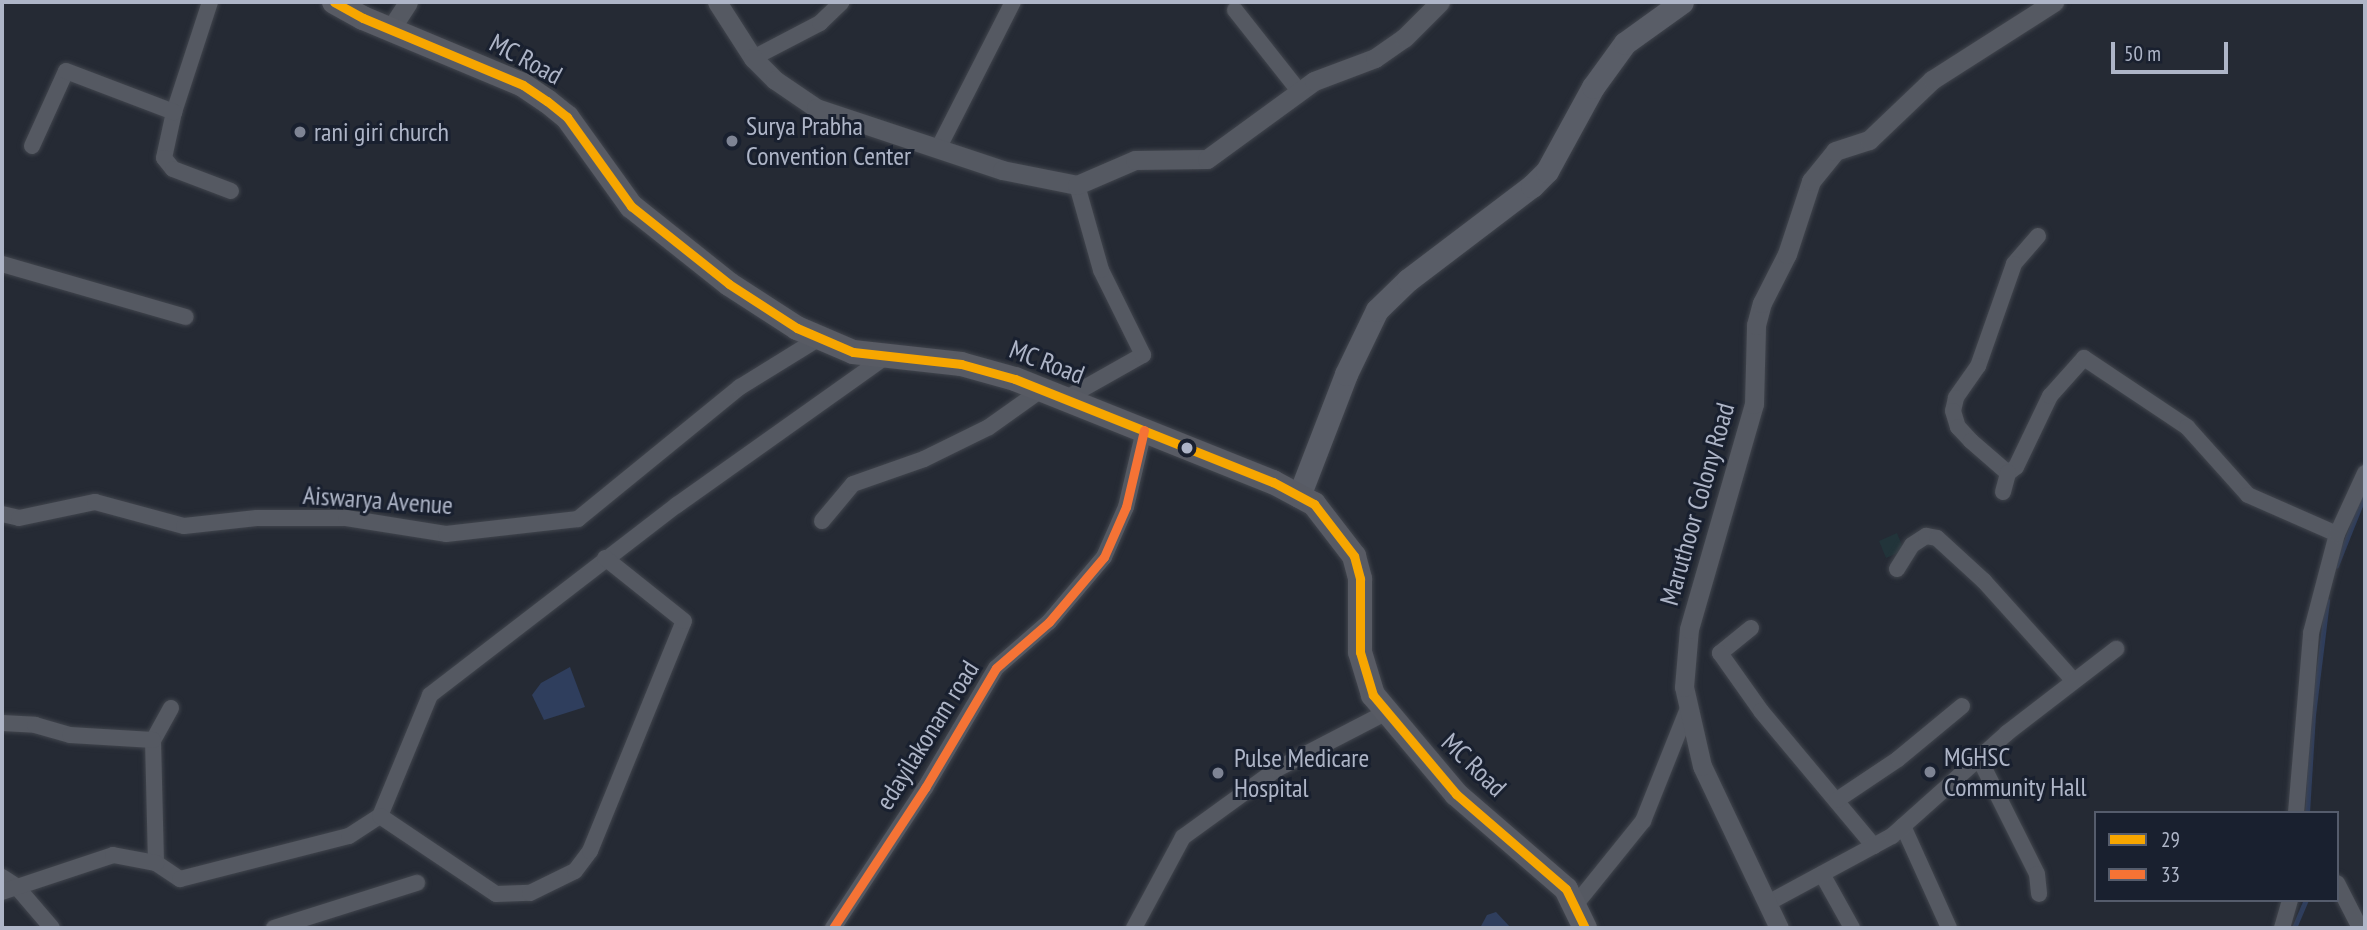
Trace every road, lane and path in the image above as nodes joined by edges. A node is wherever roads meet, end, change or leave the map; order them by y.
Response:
1 (210, 2) edge
2 (334, 2) edge
3 (408, 2) edge
4 (717, 2) edge
5 (842, 2) edge
6 (1013, 2) edge
7 (1440, 2) edge
8 (1682, 2) edge
9 (2054, 2) edge
10 (2036, 7) edge
11 (1234, 10) dead end
12 (390, 30) junction
13 (753, 58) junction
14 (1299, 91) junction
15 (174, 112) junction
16 (32, 146) dead end
17 (939, 147) junction
18 (1077, 185) junction
19 (231, 191) dead end
20 (2038, 236) dead end
21 (2, 264) edge
22 (186, 317) dead end
23 (821, 337) junction
24 (884, 358) junction
25 (1052, 395) junction
26 (1144, 430) junction
27 (2008, 473) junction
28 (2365, 473) edge
29 (2003, 492) dead end
30 (2360, 493) edge
31 (1299, 496) junction
32 (2, 514) edge
33 (821, 521) dead end
34 (2337, 534) junction
35 (605, 558) junction
36 (1897, 569) dead end
37 (1751, 628) dead end
38 (2116, 649) dead end
39 (2073, 680) junction
40 (1962, 706) dead end
41 (171, 708) dead end
42 (1687, 710) junction
43 (1385, 713) junction
44 (2, 723) edge
45 (153, 740) junction
46 (1980, 760) junction
47 (1837, 800) junction
48 (2296, 811) edge
49 (380, 816) junction
50 (1903, 826) junction
51 (1874, 846) junction
52 (156, 863) junction
53 (1822, 874) junction
54 (2, 877) edge
55 (417, 883) dead end
56 (2339, 887) edge
57 (9, 889) edge
58 (2039, 894) dead end
59 (2289, 902) edge
60 (1768, 903) junction
61 (1576, 904) junction
62 (52, 928) edge
63 (274, 928) edge
64 (833, 928) edge
65 (1134, 928) edge
66 (1585, 928) edge
67 (1779, 928) edge
68 (1852, 928) edge
69 (1949, 928) edge
70 (2282, 928) edge
71 (2360, 928) edge

1 - 15 street
2 - 12 main road, MC Road
3 - 12 street
4 - 13 street
5 - 13 street
6 - 17 street
7 - 14 street
8 - 31 main road
9 - 10 street, Maruthoor Colony Road
10 - 42 street, Maruthoor Colony Road
11 - 14 street
12 - 23 main road, MC Road
13 - 17 street
14 - 18 street
15 - 16 street
15 - 19 street
17 - 18 street
18 - 25 street
20 - 27 street
21 - 22 street
23 - 24 main road, MC Road
23 - 32 street, Aiswarya Avenue
24 - 25 main road, MC Road
24 - 35 street
25 - 26 main road, MC Road
25 - 33 street
26 - 31 main road, MC Road
26 - 64 street, edayilakonam road
27 - 29 street
27 - 34 street
28 - 30 street
30 - 34 street
31 - 43 main road, MC Road
34 - 48 street
35 - 49 street
35 - 49 street
36 - 39 street
37 - 47 street
38 - 39 street
39 - 46 street
40 - 47 street
41 - 45 street
42 - 60 street, Maruthoor Colony Road
42 - 61 street
43 - 61 main road, MC Road
43 - 65 street
44 - 45 street
45 - 52 street
46 - 50 street
46 - 58 street
47 - 51 street
49 - 52 street
50 - 51 street
50 - 69 street
51 - 53 street
52 - 57 street
53 - 60 street
53 - 68 street
54 - 57 street
55 - 63 street
56 - 71 street
57 - 62 street
59 - 70 street
60 - 67 street, Maruthoor Colony Road
61 - 66 main road, MC Road

